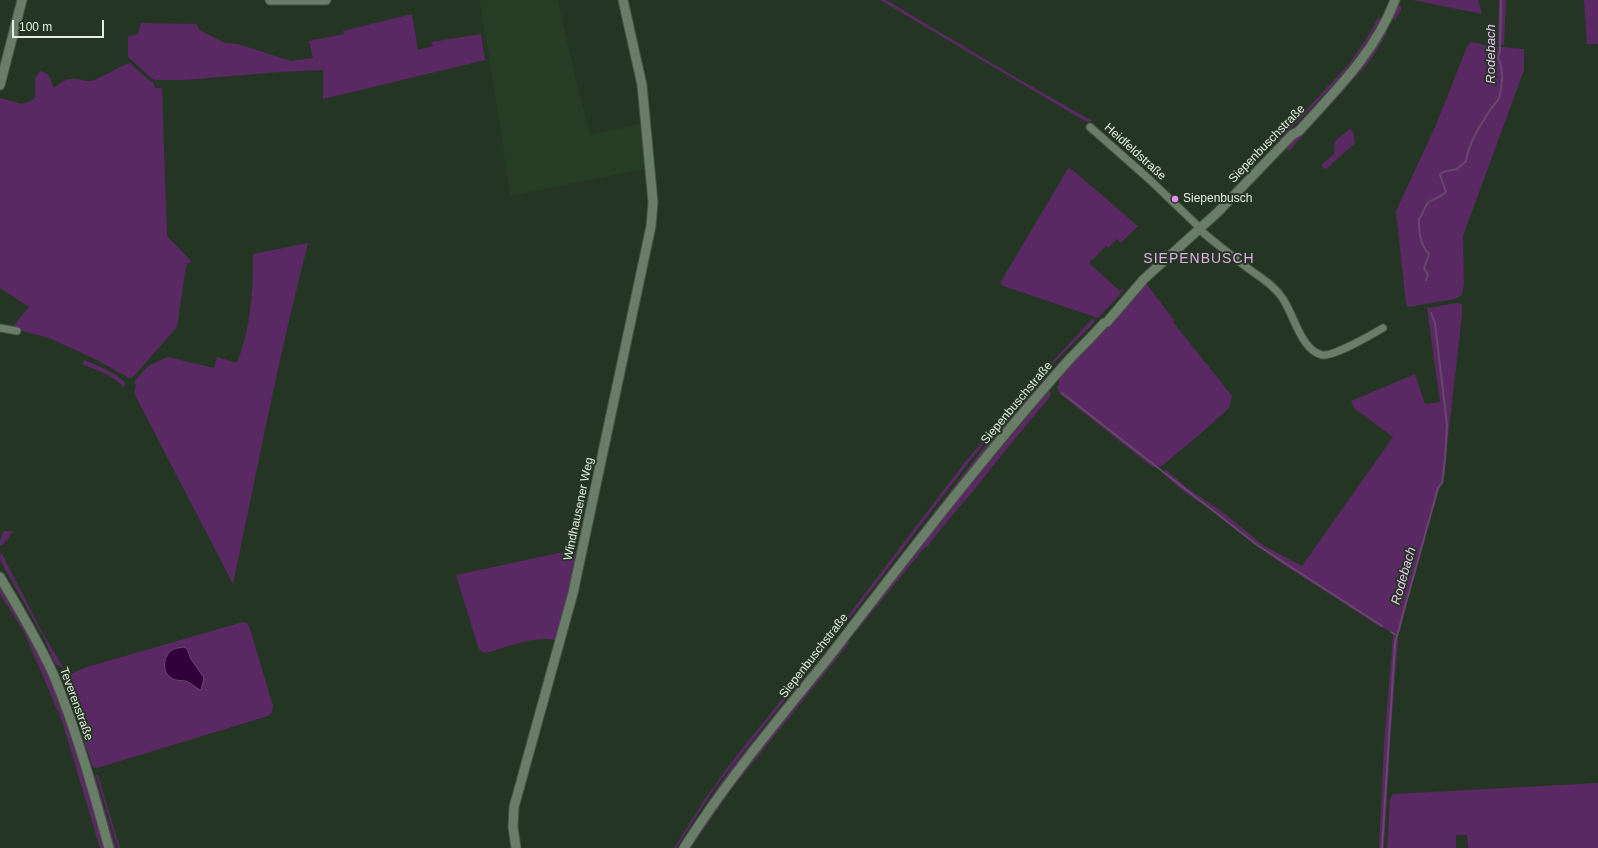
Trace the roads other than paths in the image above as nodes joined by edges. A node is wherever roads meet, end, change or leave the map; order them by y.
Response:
1 (22, 0) edge
2 (270, 0) edge
3 (326, 0) edge
4 (623, 0) edge
5 (1396, 0) edge
6 (0, 85) edge
7 (1090, 127) dead end
8 (1200, 229) junction
9 (0, 328) edge
10 (1384, 328) dead end
11 (17, 331) dead end
12 (0, 576) edge
13 (109, 848) edge
14 (516, 848) edge
15 (684, 848) edge

1 - 6 street
2 - 3 street
4 - 14 street, Windhausener Weg
5 - 8 street, Siepenbuschstraße
7 - 8 street, Heidfeldstraße
8 - 10 street, Heidfeldstraße
8 - 15 street, Siepenbuschstraße
9 - 11 street
12 - 13 street, Teverenstraße

